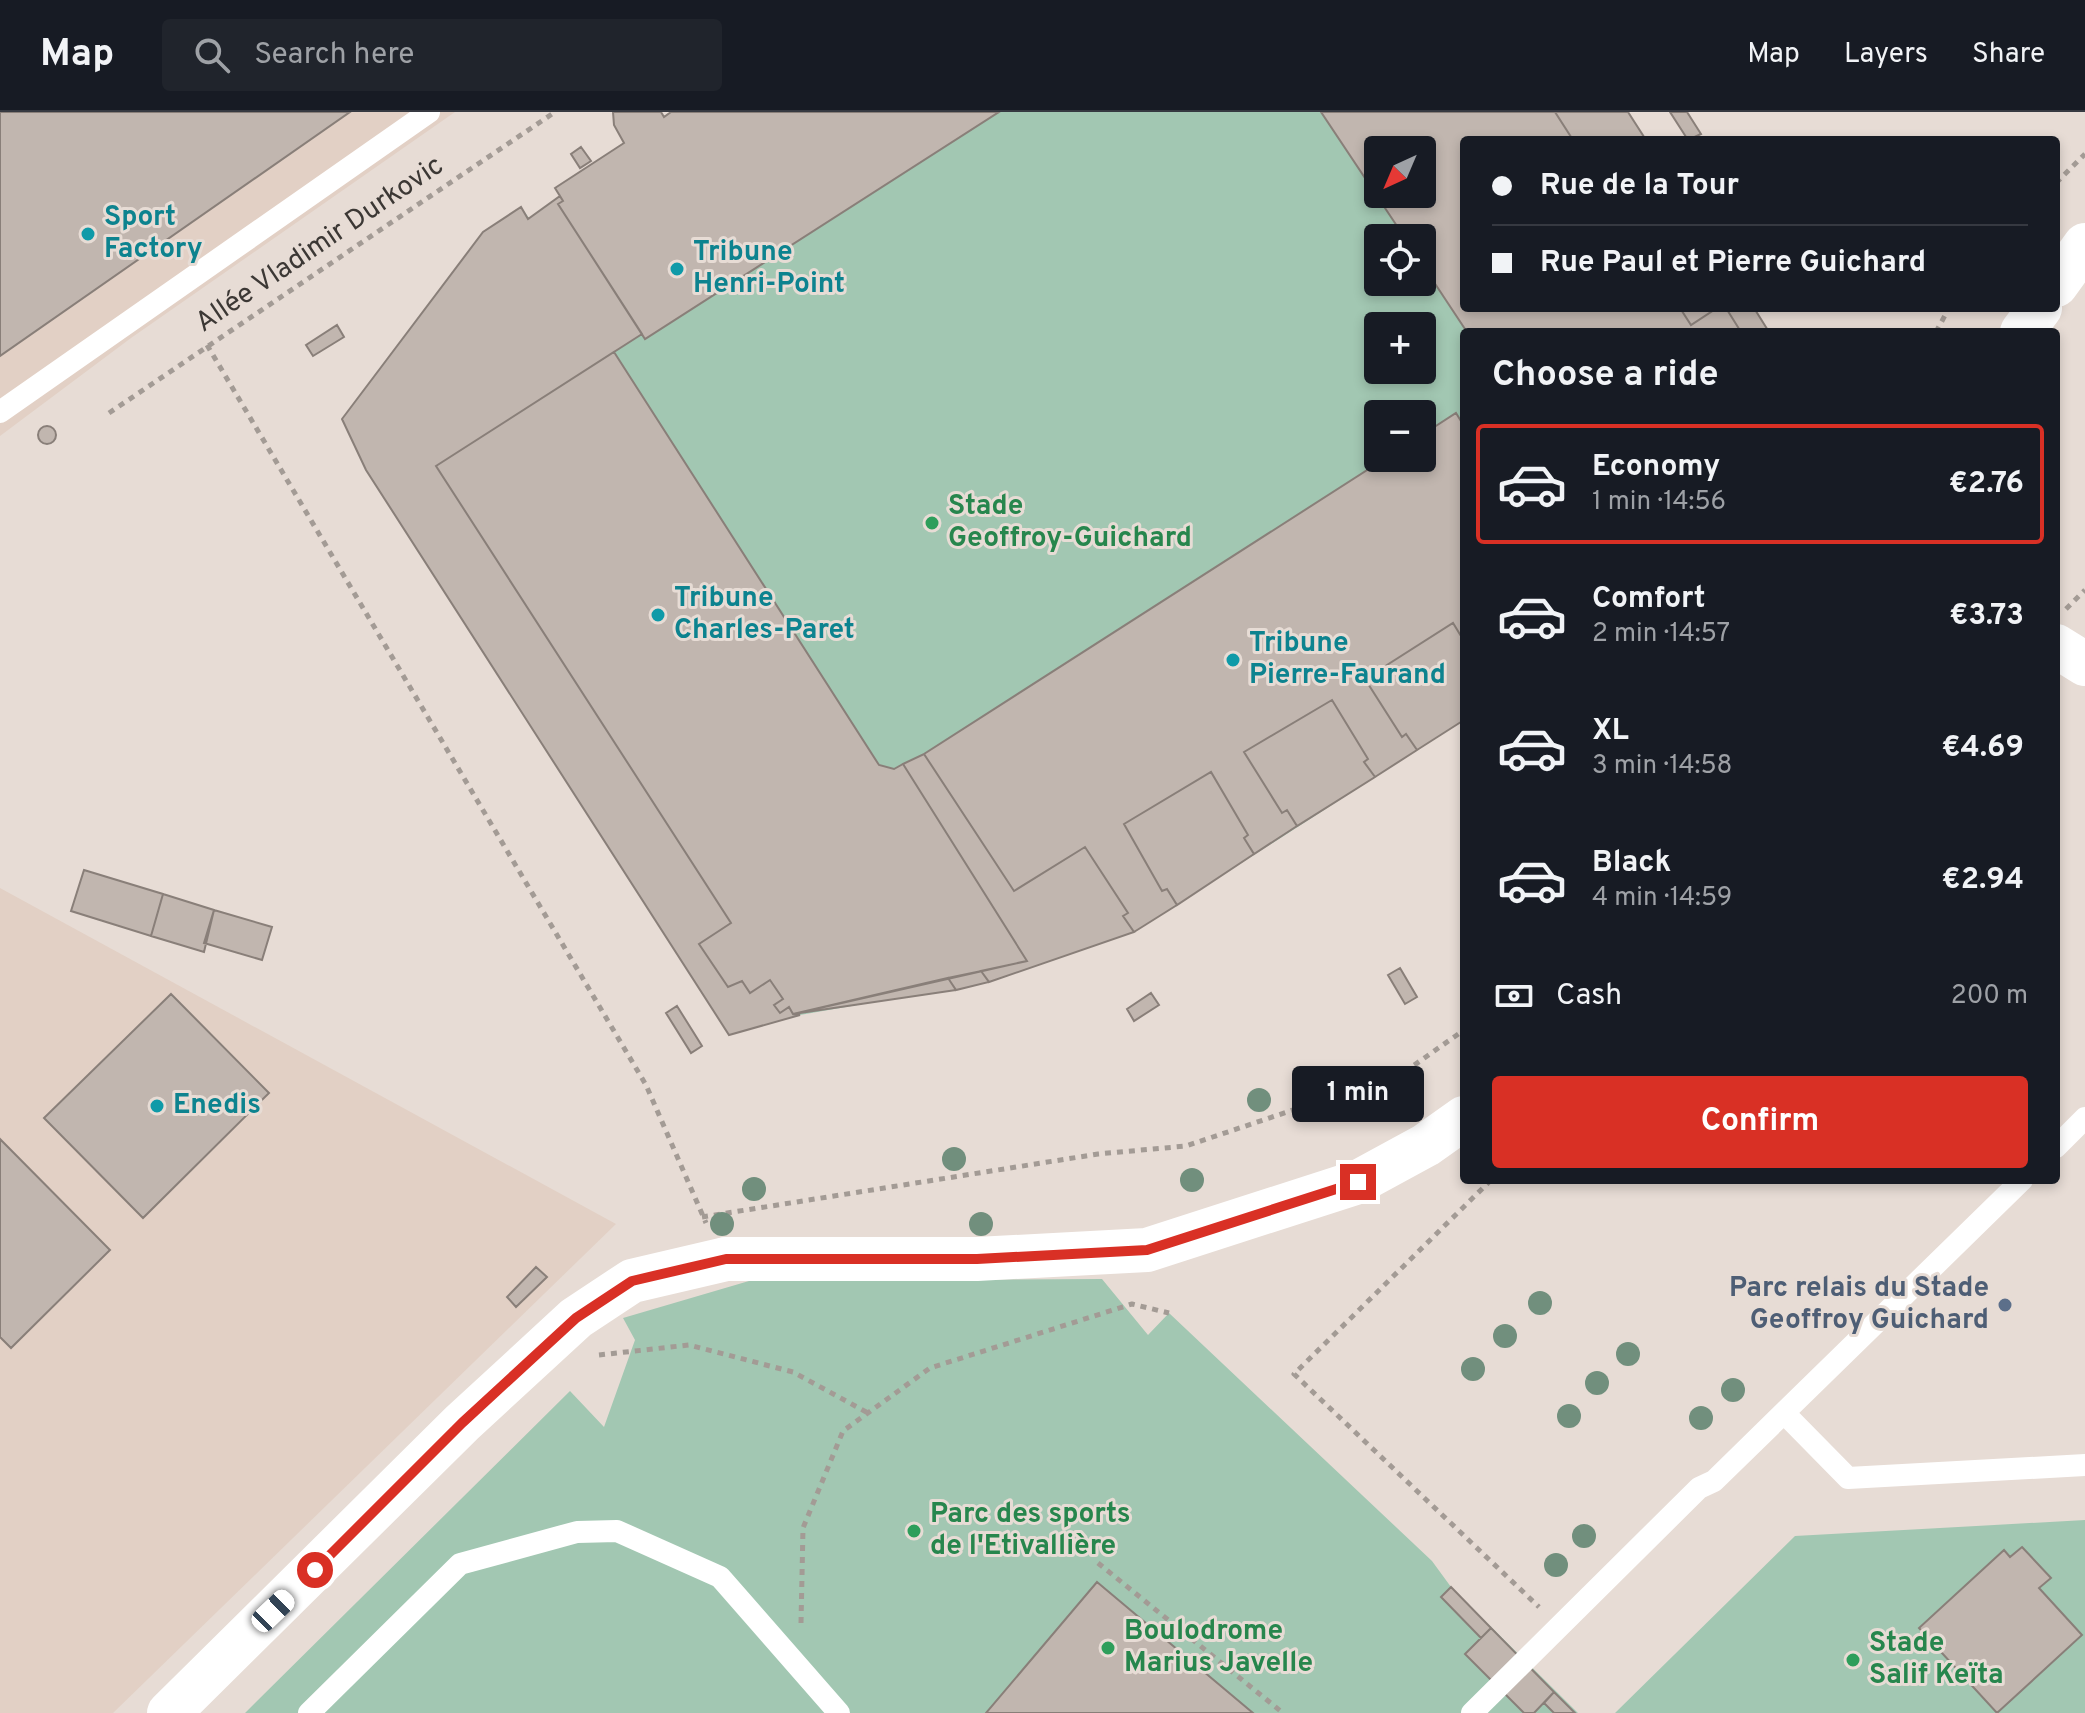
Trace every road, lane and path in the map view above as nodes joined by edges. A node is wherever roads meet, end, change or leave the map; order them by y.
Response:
1 (429, 112) edge
2 (555, 112) edge
3 (2085, 154) edge
4 (2060, 179) edge
5 (2085, 245) edge
6 (2060, 279) edge
7 (207, 345) junction
8 (0, 412) edge
9 (109, 413) dead end
10 (2085, 590) edge
11 (2060, 614) edge
12 (2060, 648) edge
13 (2085, 664) edge
14 (1460, 1033) edge
15 (2085, 1118) edge
16 (1460, 1121) edge
17 (2060, 1143) edge
18 (1487, 1184) edge
19 (2018, 1184) edge
20 (702, 1217) junction
21 (726, 1259) junction
22 (1169, 1313) dead end
23 (576, 1318) junction
24 (868, 1413) junction
25 (1784, 1413) junction
26 (2085, 1465) edge
27 (1098, 1563) dead end
28 (1559, 1626) junction
29 (800, 1668) junction
30 (169, 1713) edge
31 (309, 1713) edge
32 (839, 1713) edge
33 (1283, 1713) edge
34 (1472, 1713) edge

1 - 8 lane
2 - 7 path, Allée Vladimir Durkovic
3 - 4 path
5 - 6 street
7 - 9 path, Allée Vladimir Durkovic
7 - 20 path
10 - 11 path
12 - 13 street
14 - 20 path
15 - 17 lane
16 - 21 street
18 - 28 path
19 - 25 lane
20 - 21 path
21 - 23 street
22 - 24 path
23 - 24 path
23 - 30 street
24 - 29 path
25 - 26 lane
25 - 28 lane
27 - 33 path
28 - 34 lane
29 - 31 lane
29 - 32 lane

